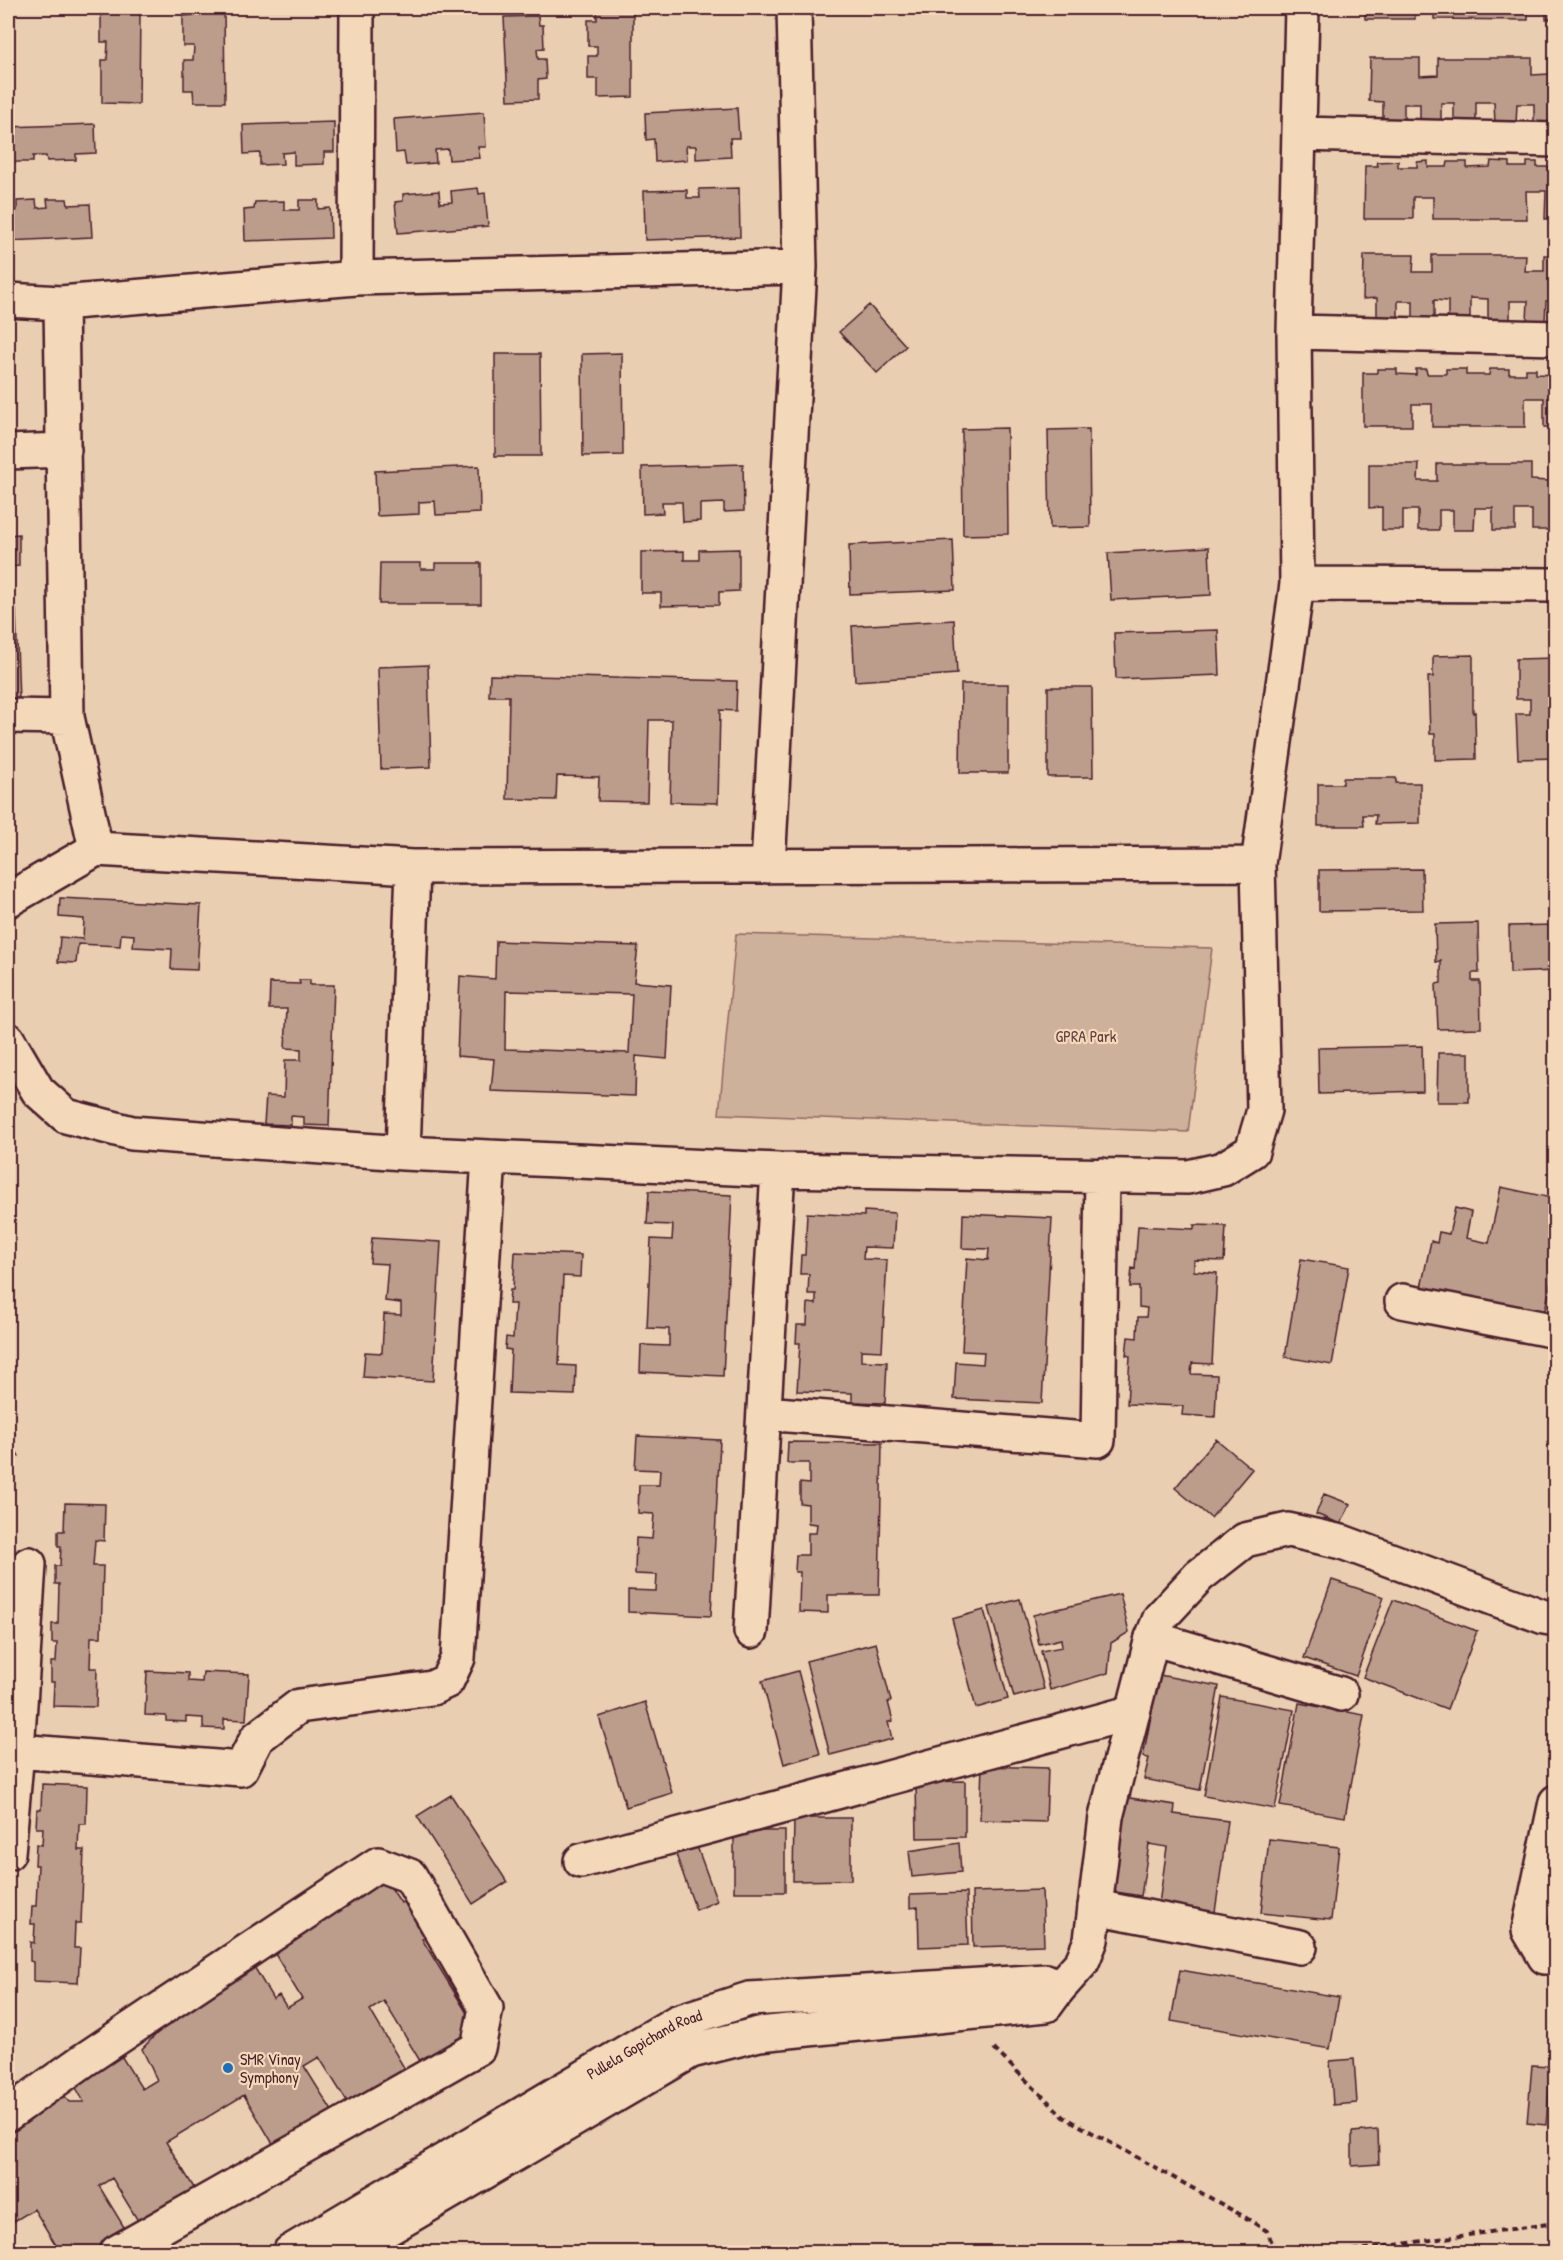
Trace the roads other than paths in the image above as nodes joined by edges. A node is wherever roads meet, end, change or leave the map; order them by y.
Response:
1 (357, 8) edge
2 (794, 8) edge
3 (1302, 8) edge
4 (1299, 134) junction
5 (1556, 140) edge
6 (800, 267) junction
7 (356, 278) junction
8 (8, 300) edge
9 (62, 303) junction
10 (1294, 332) junction
11 (1556, 338) edge
12 (64, 450) junction
13 (8, 452) edge
14 (1297, 584) junction
15 (1556, 585) edge
16 (8, 716) edge
17 (67, 717) junction
18 (96, 849) junction
19 (1258, 864) junction
20 (768, 866) junction
21 (413, 867) junction
22 (8, 900) edge
23 (8, 1040) edge
24 (403, 1153) junction
25 (489, 1156) junction
26 (778, 1170) junction
27 (1102, 1176) junction
28 (1402, 1301) dead end
29 (1556, 1331) edge
30 (764, 1413) junction
31 (29, 1564) dead end
32 (1556, 1619) edge
33 (751, 1631) dead end
34 (1152, 1638) junction
35 (1341, 1694) dead end
36 (1133, 1712) junction
37 (17, 1751) junction
38 (1556, 1802) edge
39 (8, 1853) edge
40 (581, 1861) dead end
41 (1095, 1907) junction
42 (1300, 1947) dead end
43 (1556, 1950) edge
44 (1050, 1992) junction
45 (8, 2114) edge
46 (117, 2253) edge
47 (290, 2253) edge
48 (348, 2253) edge

1 - 7 street
2 - 6 street
3 - 4 street
4 - 5 street
4 - 10 street
6 - 7 street
6 - 20 street
7 - 9 street
8 - 9 street
9 - 12 street
10 - 11 street
10 - 14 street
12 - 13 street
12 - 17 street
14 - 15 street
14 - 19 street
16 - 17 street
17 - 18 street
18 - 21 street
18 - 22 street
19 - 20 street
19 - 27 street
20 - 21 street
21 - 24 street
23 - 24 street
24 - 25 street
25 - 26 street
25 - 37 street
26 - 27 street
26 - 30 street
27 - 30 street
28 - 29 street
30 - 33 street
31 - 37 street
32 - 34 street
34 - 35 street
34 - 36 street
36 - 40 street
36 - 41 street
37 - 39 street
38 - 43 street
41 - 42 street
41 - 44 street
44 - 47 street, Pullela Gopichand Road
44 - 48 street, Pullela Gopichand Road
45 - 46 street

